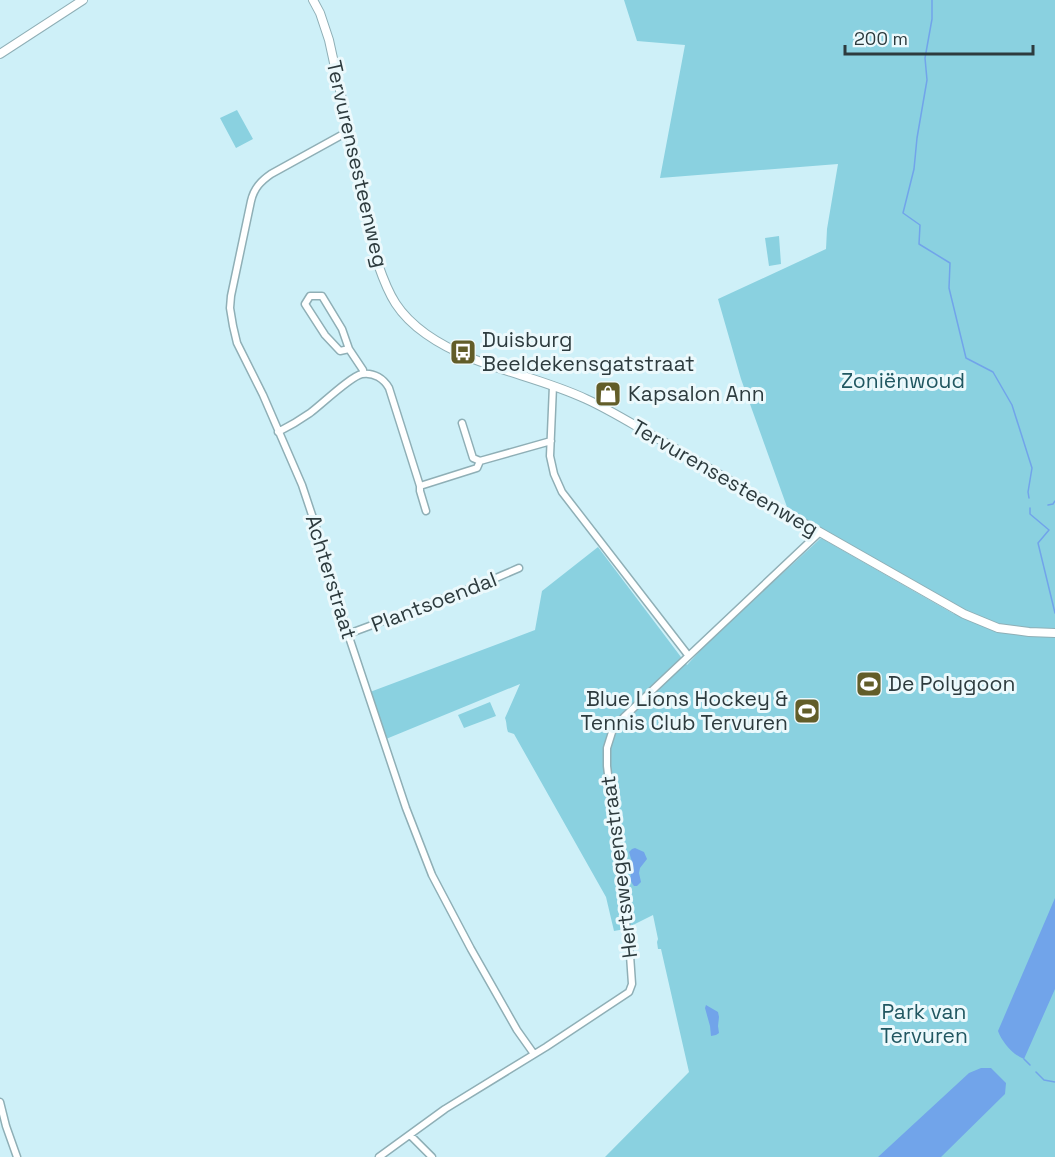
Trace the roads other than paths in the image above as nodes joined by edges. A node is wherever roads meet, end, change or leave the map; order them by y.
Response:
1 (83, 0) edge
2 (313, 0) edge
3 (0, 54) edge
4 (349, 130) junction
5 (349, 349) junction
6 (363, 374) junction
7 (553, 386) junction
8 (462, 423) dead end
9 (278, 432) junction
10 (551, 441) junction
11 (480, 461) junction
12 (420, 486) junction
13 (426, 511) dead end
14 (819, 532) junction
15 (519, 568) dead end
16 (1055, 633) edge
17 (348, 634) junction
18 (688, 655) junction
19 (534, 1054) junction
20 (0, 1102) edge
21 (410, 1135) junction
22 (17, 1157) edge
23 (379, 1157) edge
24 (432, 1157) edge

1 - 3 street
2 - 4 street, Tervurensesteenweg
4 - 7 street, Tervurensesteenweg
4 - 9 street, Achterstraat
5 - 5 street
5 - 6 street
6 - 9 street
6 - 12 street
7 - 10 street
7 - 14 street, Tervurensesteenweg
8 - 11 street
9 - 17 street, Achterstraat
10 - 11 street
10 - 18 street
11 - 12 street
12 - 13 street
14 - 16 street, Tervurensesteenweg
14 - 18 street, Hertswegenstraat
15 - 17 street, Plantsoendal
17 - 19 street, Achterstraat
18 - 19 street, Hertswegenstraat
19 - 21 street, Hertswegenstraat
20 - 22 street
21 - 23 street, Hertswegenstraat
21 - 24 street

